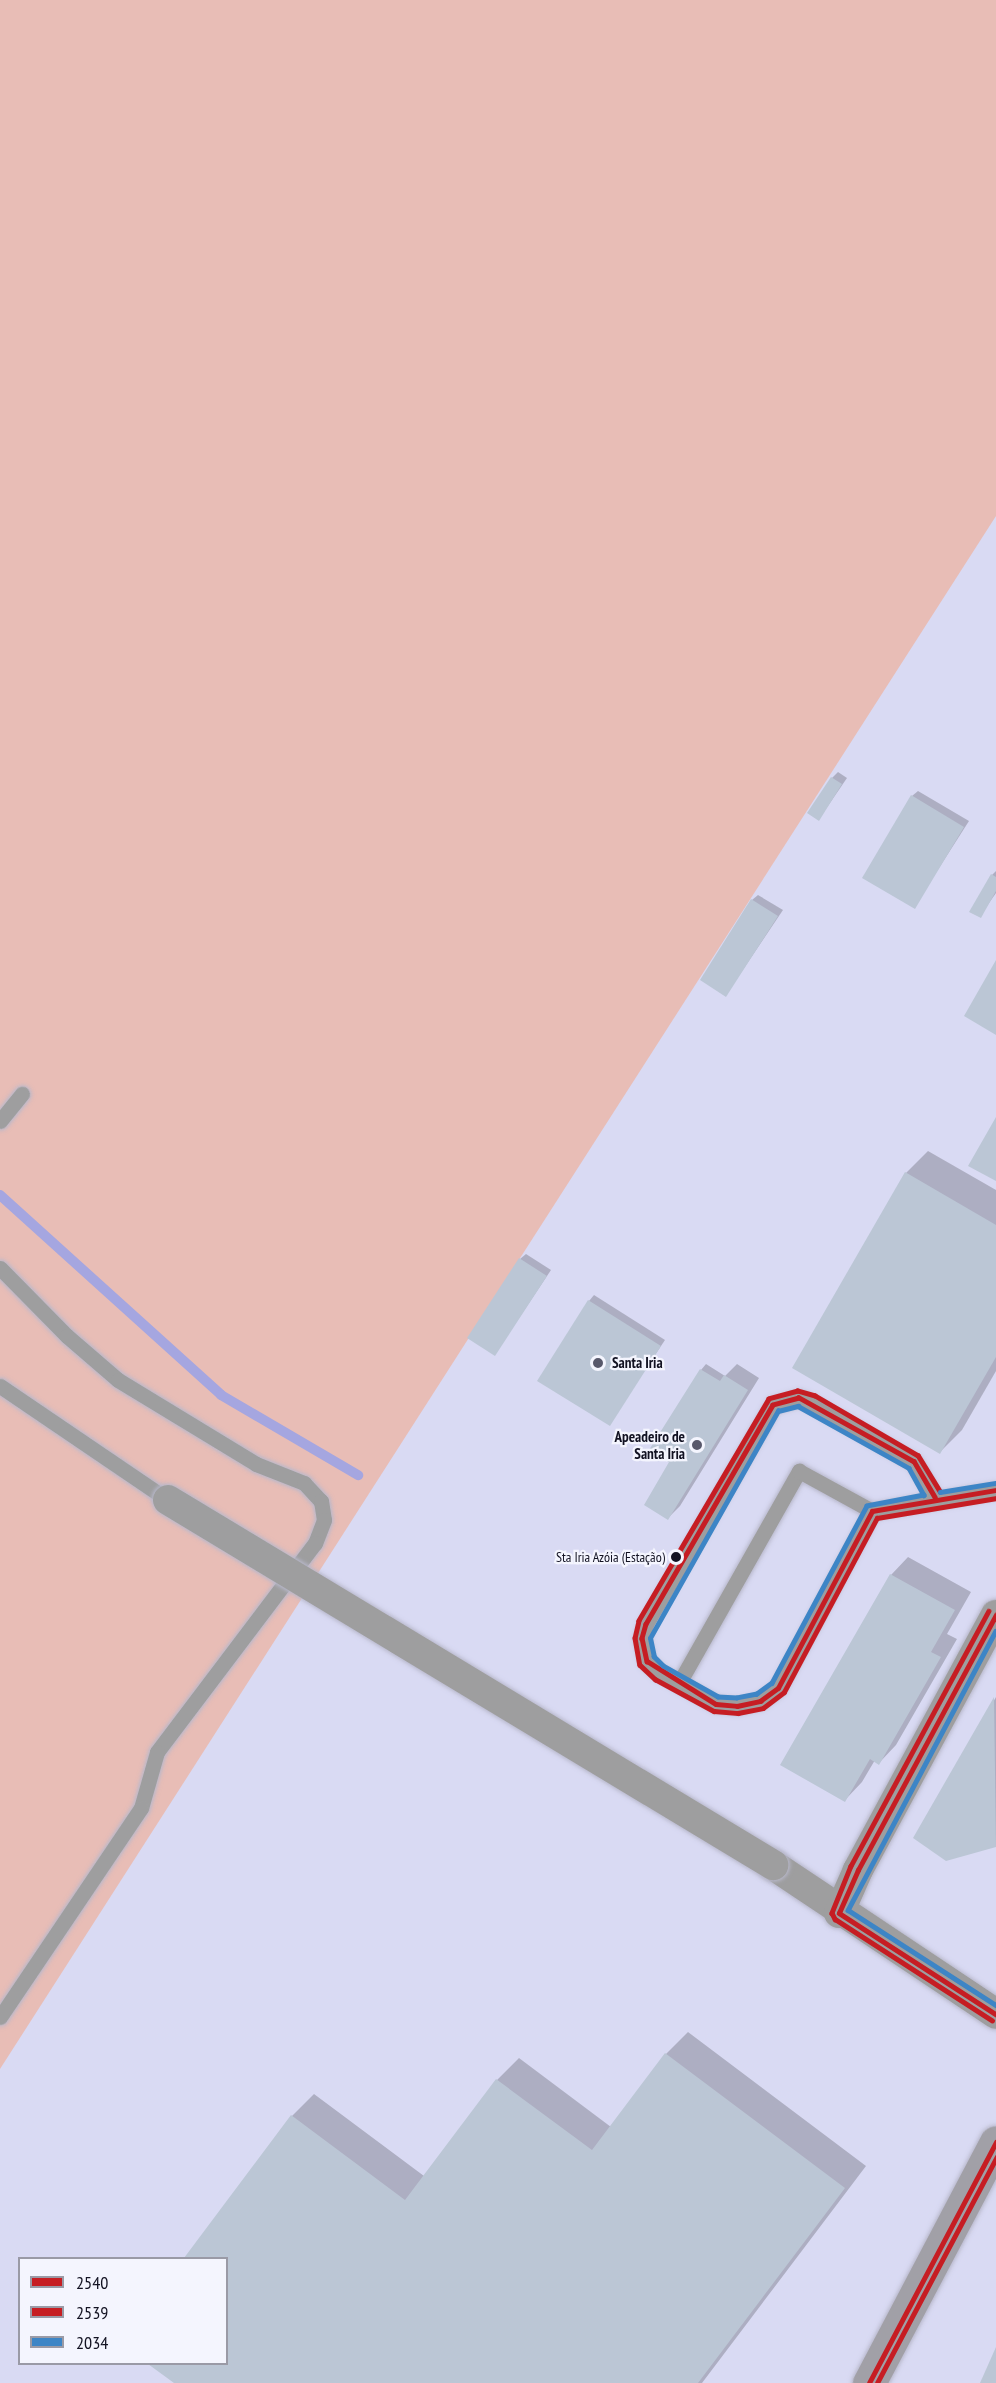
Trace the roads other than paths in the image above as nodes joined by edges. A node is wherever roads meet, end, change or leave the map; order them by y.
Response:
1 (22, 1094) dead end
2 (0, 1121) edge
3 (0, 1268) edge
4 (0, 1386) edge
5 (996, 1490) edge
6 (935, 1498) junction
7 (168, 1500) joint
8 (872, 1511) junction
9 (996, 1615) edge
10 (679, 1683) junction
11 (839, 1913) junction
12 (996, 2014) edge
13 (0, 2017) edge
14 (996, 2142) edge
15 (868, 2383) edge

1 - 2 lane
3 - 13 lane
4 - 7 lane
5 - 6 lane
6 - 8 lane
6 - 10 lane
7 - 11 street, bridge
8 - 10 lane
8 - 10 lane
9 - 11 street
11 - 12 street
14 - 15 main road

